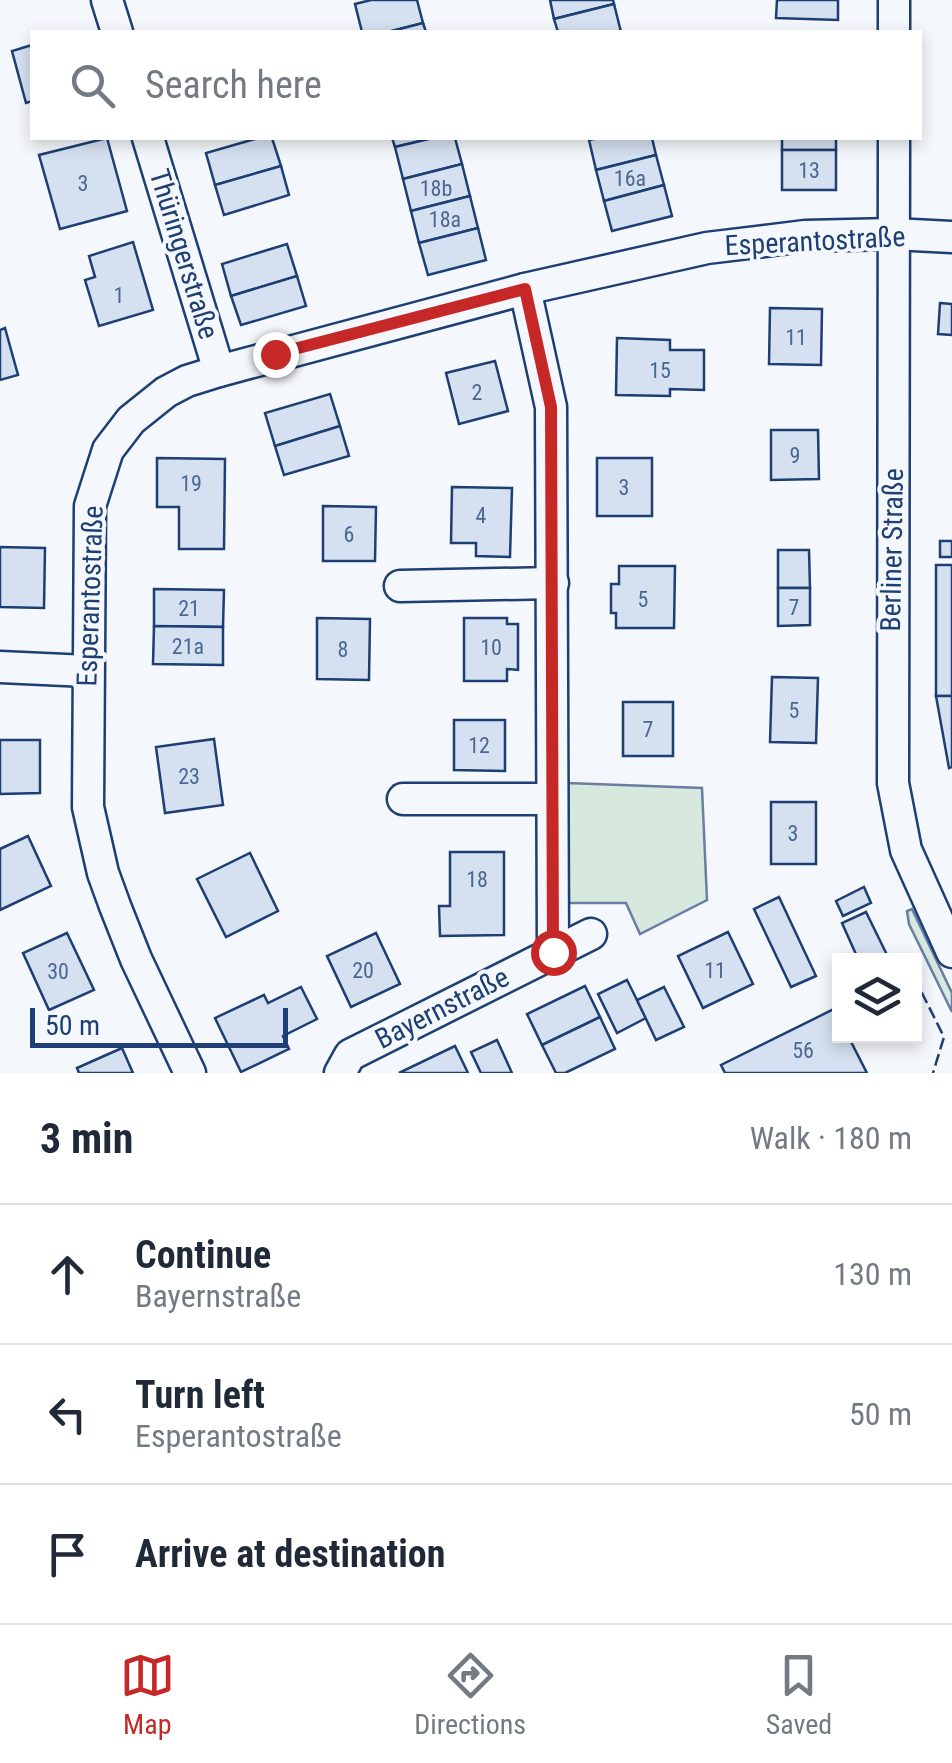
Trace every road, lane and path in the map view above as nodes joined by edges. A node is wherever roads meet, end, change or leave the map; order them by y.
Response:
1 (107, 0) edge
2 (894, 0) edge
3 (116, 30) edge
4 (894, 30) edge
5 (149, 140) edge
6 (894, 140) edge
7 (893, 234) junction
8 (952, 237) edge
9 (525, 289) junction
10 (219, 371) junction
11 (554, 583) junction
12 (400, 586) dead end
13 (0, 667) edge
14 (87, 671) junction
15 (403, 799) dead end
16 (551, 799) junction
17 (591, 934) dead end
18 (553, 952) junction
19 (952, 952) edge
20 (190, 1073) edge
21 (340, 1073) edge

1 - 3 street
2 - 4 street
5 - 10 street, Thüringerstraße
6 - 7 street, Berliner Straße
7 - 8 street, Esperantostraße
7 - 9 street, Esperantostraße
7 - 19 street, Berliner Straße
9 - 10 street, Esperantostraße
9 - 11 street
10 - 14 street, Esperantostraße
11 - 12 street
11 - 16 street
13 - 14 street
14 - 20 street, Esperantostraße
15 - 16 street
16 - 18 street
17 - 18 street, Bayernstraße
18 - 21 street, Bayernstraße

